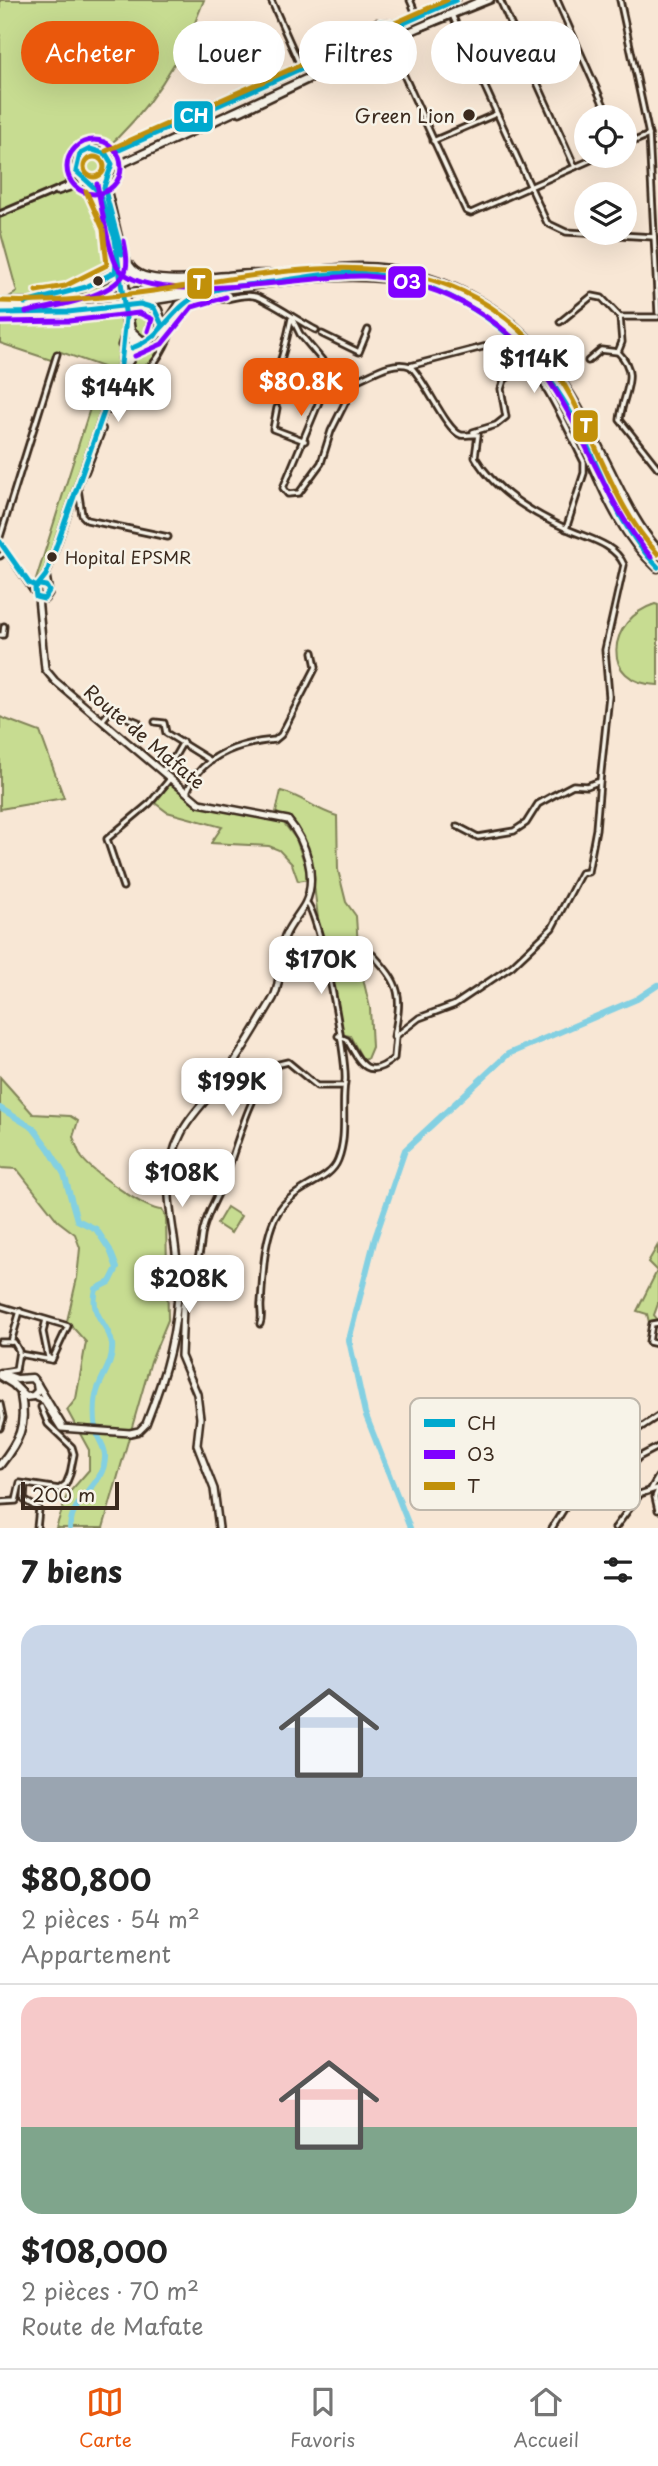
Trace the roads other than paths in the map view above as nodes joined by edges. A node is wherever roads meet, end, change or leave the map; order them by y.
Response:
1 (271, 0) edge
2 (410, 0) edge
3 (446, 0) edge
4 (456, 0) edge
5 (483, 0) edge
6 (491, 0) edge
7 (500, 0) edge
8 (557, 0) edge
9 (620, 0) edge
10 (415, 17) junction
11 (453, 17) junction
12 (401, 21) edge
13 (419, 27) joint
14 (299, 63) edge
15 (299, 65) edge
16 (299, 70) edge
17 (299, 82) edge
18 (303, 84) edge
19 (408, 84) edge
20 (604, 105) edge
21 (496, 114) junction
22 (649, 135) junction
23 (637, 140) edge
24 (433, 141) junction
25 (126, 147) junction
26 (106, 154) junction
27 (132, 157) junction
28 (574, 165) edge
29 (574, 167) edge
30 (112, 168) junction
31 (77, 174) junction
32 (104, 182) junction
33 (84, 183) junction
34 (93, 186) junction
35 (529, 187) junction
36 (48, 194) junction
37 (0, 215) edge
38 (654, 237) junction
39 (119, 252) junction
40 (270, 275) junction
41 (121, 279) junction
42 (217, 289) junction
43 (0, 303) edge
44 (23, 303) junction
45 (0, 312) edge
46 (127, 312) junction
47 (658, 315) edge
48 (620, 317) junction
49 (293, 319) junction
50 (561, 322) dead end
51 (316, 330) dead end
52 (368, 330) dead end
53 (322, 334) dead end
54 (129, 342) junction
55 (146, 342) junction
56 (618, 352) junction
57 (57, 354) dead end
58 (588, 361) dead end
59 (124, 366) junction
60 (410, 366) junction
61 (533, 370) junction
62 (356, 380) junction
63 (326, 386) junction
64 (256, 396) dead end
65 (277, 408) dead end
66 (461, 435) junction
67 (305, 441) junction
68 (658, 468) edge
69 (78, 485) junction
70 (566, 529) junction
71 (168, 537) dead end
72 (0, 540) edge
73 (6, 551) junction
74 (658, 551) edge
75 (0, 556) edge
76 (658, 568) edge
77 (46, 575) junction
78 (47, 588) junction
79 (37, 591) junction
80 (46, 598) junction
81 (40, 610) junction
82 (4, 626) dead end
83 (0, 635) edge
84 (313, 652) dead end
85 (102, 721) junction
86 (138, 722) dead end
87 (155, 722) dead end
88 (183, 742) junction
89 (211, 761) junction
90 (161, 772) junction
91 (170, 779) junction
92 (600, 781) junction
93 (186, 794) junction
94 (457, 826) dead end
95 (123, 887) dead end
96 (306, 902) junction
97 (303, 908) junction
98 (313, 911) junction
99 (372, 954) dead end
100 (338, 1036) junction
101 (394, 1039) junction
102 (342, 1086) junction
103 (188, 1274) junction
104 (178, 1275) junction
105 (0, 1306) edge
106 (20, 1311) junction
107 (47, 1319) junction
108 (658, 1323) edge
109 (260, 1324) dead end
110 (0, 1342) edge
111 (11, 1342) junction
112 (658, 1344) edge
113 (19, 1354) junction
114 (48, 1359) junction
115 (1, 1373) edge
116 (22, 1380) junction
117 (37, 1384) junction
118 (20, 1394) junction
119 (31, 1397) junction
120 (0, 1404) edge
121 (44, 1406) junction
122 (24, 1411) junction
123 (1, 1412) edge
124 (658, 1416) edge
125 (640, 1428) edge
126 (0, 1429) edge
127 (658, 1447) edge
128 (640, 1456) edge
129 (0, 1465) edge
130 (658, 1477) edge
131 (23, 1483) junction
132 (651, 1489) junction
133 (658, 1489) edge
134 (640, 1494) edge
135 (0, 1502) edge
136 (563, 1510) edge
137 (628, 1510) edge
138 (658, 1510) edge
139 (37, 1528) edge
140 (219, 1528) edge
141 (552, 1528) edge
142 (615, 1528) edge

1 - 14 street
2 - 10 street
3 - 10 street
4 - 10 main road
5 - 13 main road
6 - 11 street
7 - 28 street
8 - 20 street
9 - 22 street
10 - 12 main road
11 - 13 street
11 - 21 street
15 - 25 street
16 - 25 main road
17 - 27 main road
18 - 27 street
19 - 24 street
21 - 24 street
21 - 35 street
22 - 23 street
22 - 38 street
24 - 35 street
25 - 26 main road
26 - 30 main road
26 - 31 main road
27 - 30 main road
29 - 35 street
30 - 32 main road
31 - 33 main road
31 - 36 street
32 - 34 main road
32 - 39 main road
33 - 34 main road
33 - 36 street
34 - 39 main road
35 - 38 street
36 - 37 street
38 - 47 street
39 - 40 highway
39 - 41 highway
40 - 44 highway
40 - 74 highway
41 - 44 highway
41 - 46 main road, bridge
42 - 45 highway
42 - 55 highway
42 - 76 highway
43 - 44 highway
45 - 55 highway
46 - 54 main road
46 - 54 main road
47 - 48 street
48 - 50 street
48 - 56 street
49 - 51 street
49 - 59 street
49 - 63 street
49 - 64 street
52 - 53 street
54 - 55 highway
54 - 59 main road
55 - 59 highway
56 - 58 street
56 - 68 street
57 - 72 street
59 - 69 main road
60 - 61 street
60 - 62 street
60 - 66 street
61 - 66 street
61 - 70 street
62 - 63 street
62 - 67 street
63 - 67 street
65 - 67 street
66 - 70 street
69 - 71 street
69 - 77 main road
70 - 92 street
72 - 73 street
73 - 75 street
73 - 79 street
77 - 78 main road
77 - 79 main road
78 - 79 main road
78 - 80 main road
79 - 80 main road
79 - 81 main road, Route de Mafate
80 - 81 main road
81 - 85 main road, Route de Mafate
82 - 83 street
84 - 89 street
85 - 86 street
85 - 90 main road, Route de Mafate
87 - 88 street
88 - 89 street
88 - 90 street
89 - 93 street
90 - 91 main road, Route de Mafate
91 - 93 main road, Route de Mafate
91 - 95 street
92 - 94 street
92 - 101 street
93 - 96 main road, Route de Mafate
96 - 97 main road, Route de Mafate
96 - 98 street
97 - 98 street
97 - 104 main road, Route de Mafate
98 - 100 street
99 - 101 street
100 - 101 street
100 - 102 street
102 - 103 street
102 - 109 street
103 - 104 main road
103 - 140 main road
104 - 121 main road, Route de Mafate
105 - 106 street
106 - 107 street
106 - 111 street
107 - 114 street
107 - 114 street
108 - 112 street
110 - 111 street
111 - 113 street
113 - 114 street
113 - 115 street
115 - 116 main road
115 - 118 main road
116 - 117 main road
116 - 118 main road
117 - 119 main road
117 - 121 main road
118 - 119 main road
118 - 122 main road
119 - 121 main road
119 - 122 main road
120 - 123 street
121 - 131 street
122 - 129 main road
123 - 126 street
124 - 125 street
127 - 128 street
130 - 132 street
131 - 135 street
131 - 139 street
132 - 133 street
132 - 134 street
133 - 138 street
136 - 141 street
137 - 142 street

